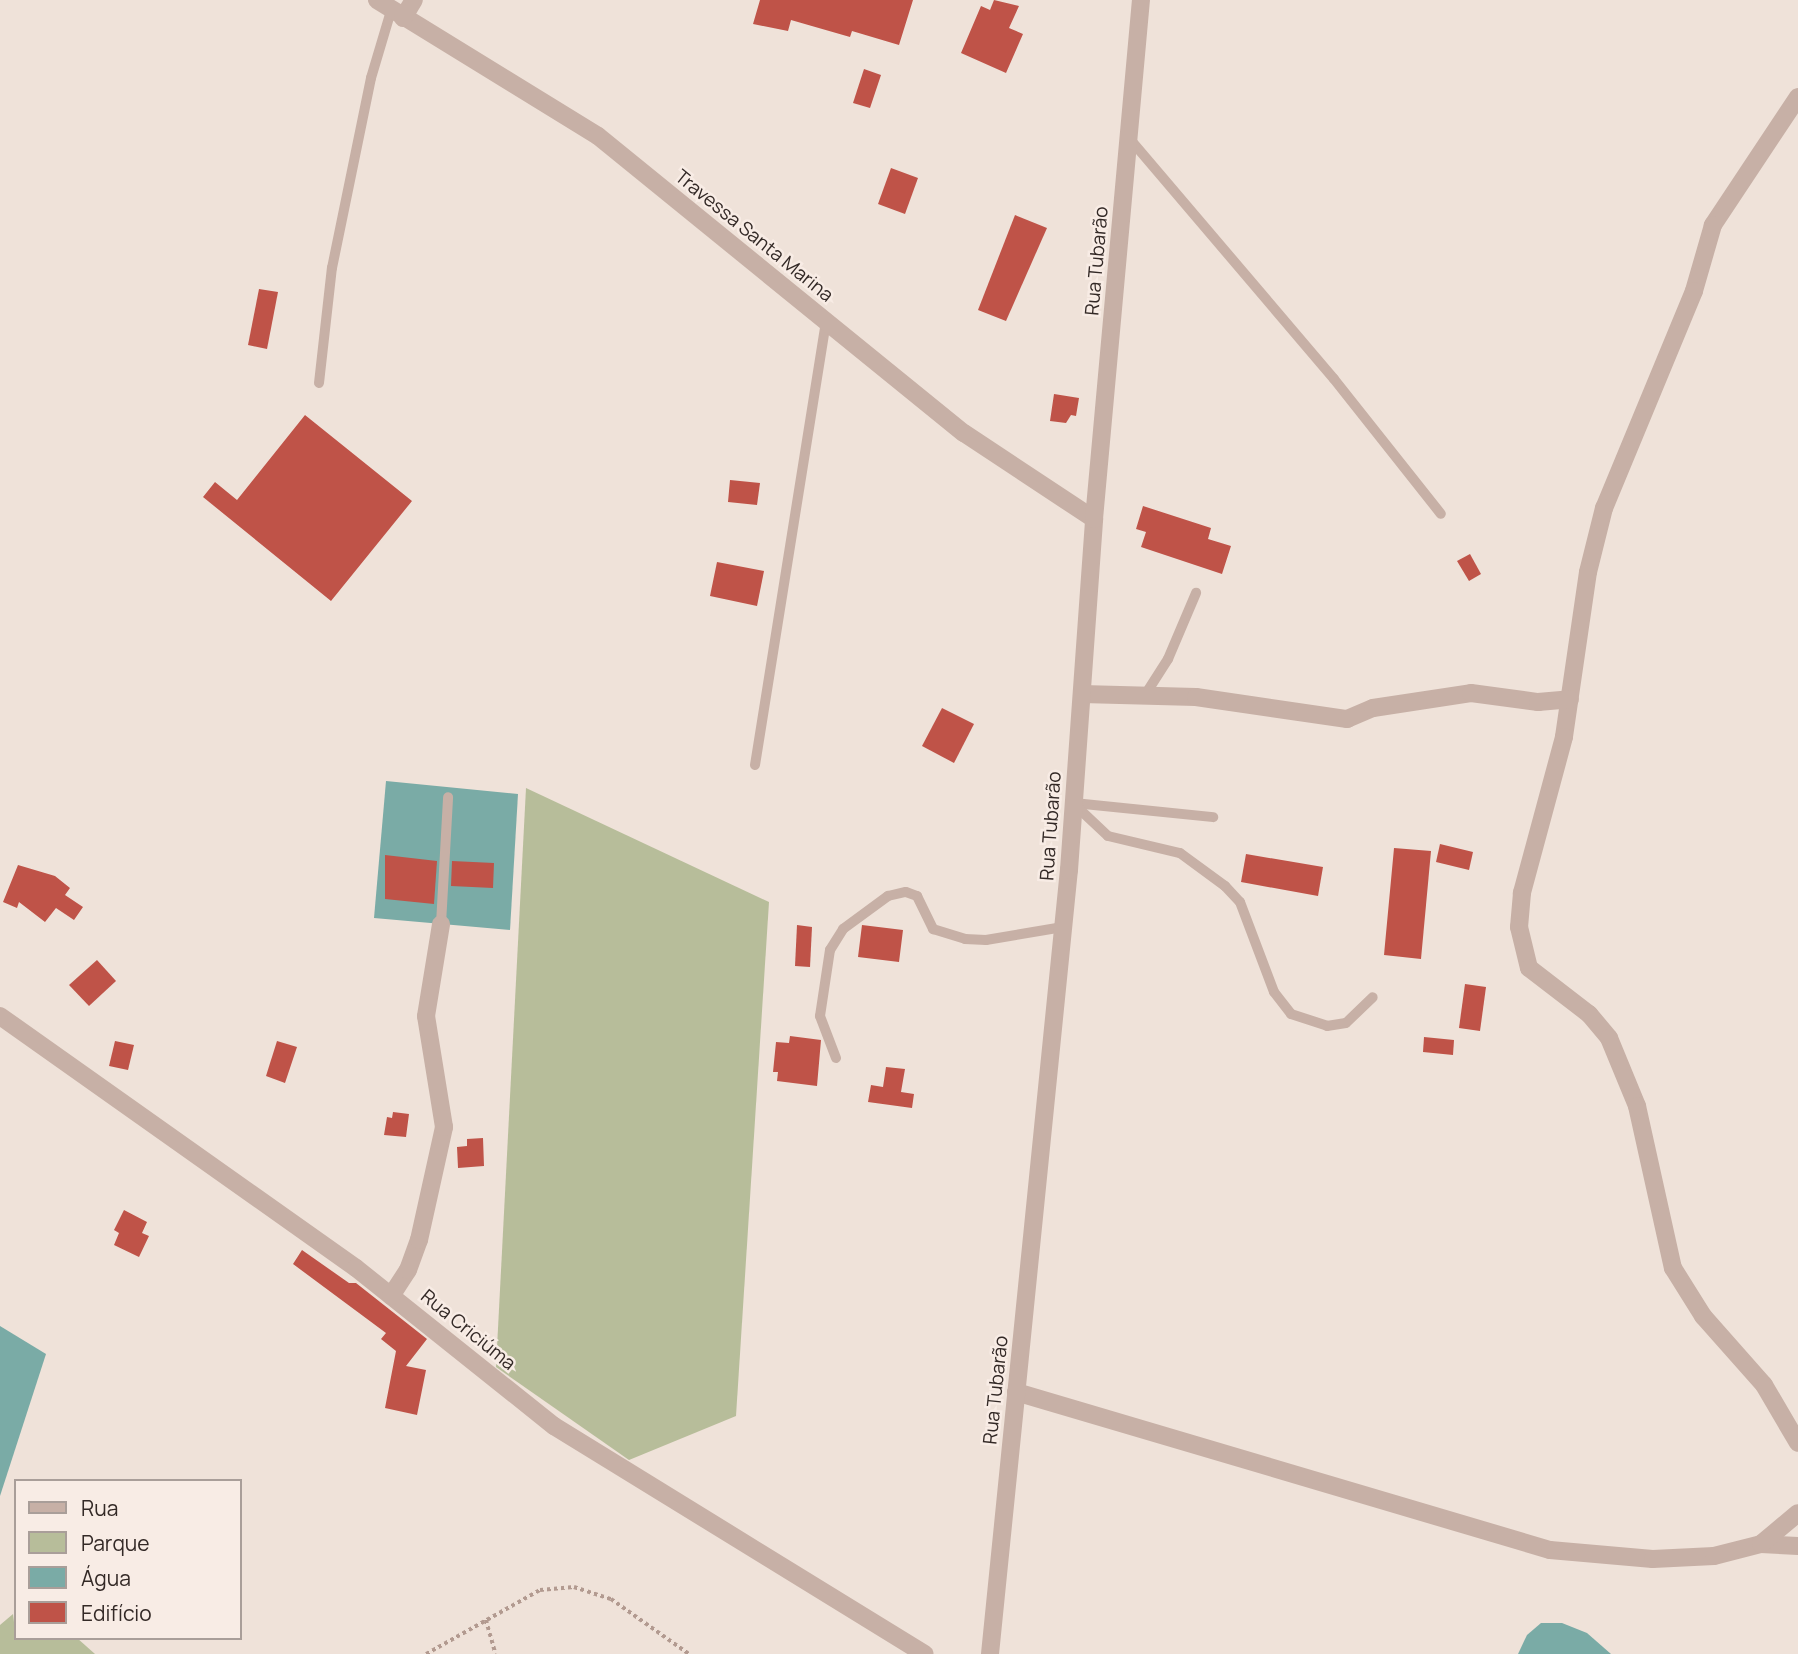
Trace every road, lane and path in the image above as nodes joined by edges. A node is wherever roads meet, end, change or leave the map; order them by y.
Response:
1 (414, 0) edge
2 (1141, 0) edge
3 (390, 10) edge
4 (1798, 97) edge
5 (1129, 138) junction
6 (826, 321) junction
7 (319, 383) dead end
8 (1441, 514) dead end
9 (1094, 519) junction
10 (1196, 593) dead end
11 (1082, 694) junction
12 (1145, 695) junction
13 (1570, 699) junction
14 (755, 765) dead end
15 (448, 797) dead end
16 (1074, 803) junction
17 (1213, 817) dead end
18 (441, 924) joint
19 (1063, 927) junction
20 (1373, 996) dead end
21 (0, 1016) edge
22 (836, 1058) dead end
23 (391, 1296) junction
24 (1016, 1392) junction
25 (1798, 1443) edge
26 (1798, 1513) edge
27 (1761, 1544) junction
28 (1798, 1546) edge
29 (486, 1620) junction
30 (426, 1654) edge
31 (496, 1654) edge
32 (689, 1654) edge
33 (924, 1654) edge
34 (990, 1654) edge

1 - 3 street
2 - 5 street, Rua Tubarão
3 - 6 street, Travessa Santa Marina
3 - 7 lane
4 - 13 street
5 - 8 lane
5 - 9 street, Rua Tubarão
6 - 9 street, Travessa Santa Marina
6 - 14 lane
9 - 11 street, Rua Tubarão
10 - 12 lane
11 - 12 street
11 - 16 street, Rua Tubarão
12 - 13 street
13 - 25 street
15 - 18 lane
16 - 17 lane
16 - 19 street, Rua Tubarão
16 - 20 lane
18 - 23 street
19 - 22 lane
19 - 24 street, Rua Tubarão
21 - 23 street, Rua Criciúma
23 - 33 street, Rua Criciúma
24 - 27 street
24 - 34 street, Rua Tubarão
26 - 27 street
27 - 28 street
29 - 30 path
29 - 31 path
29 - 32 path

